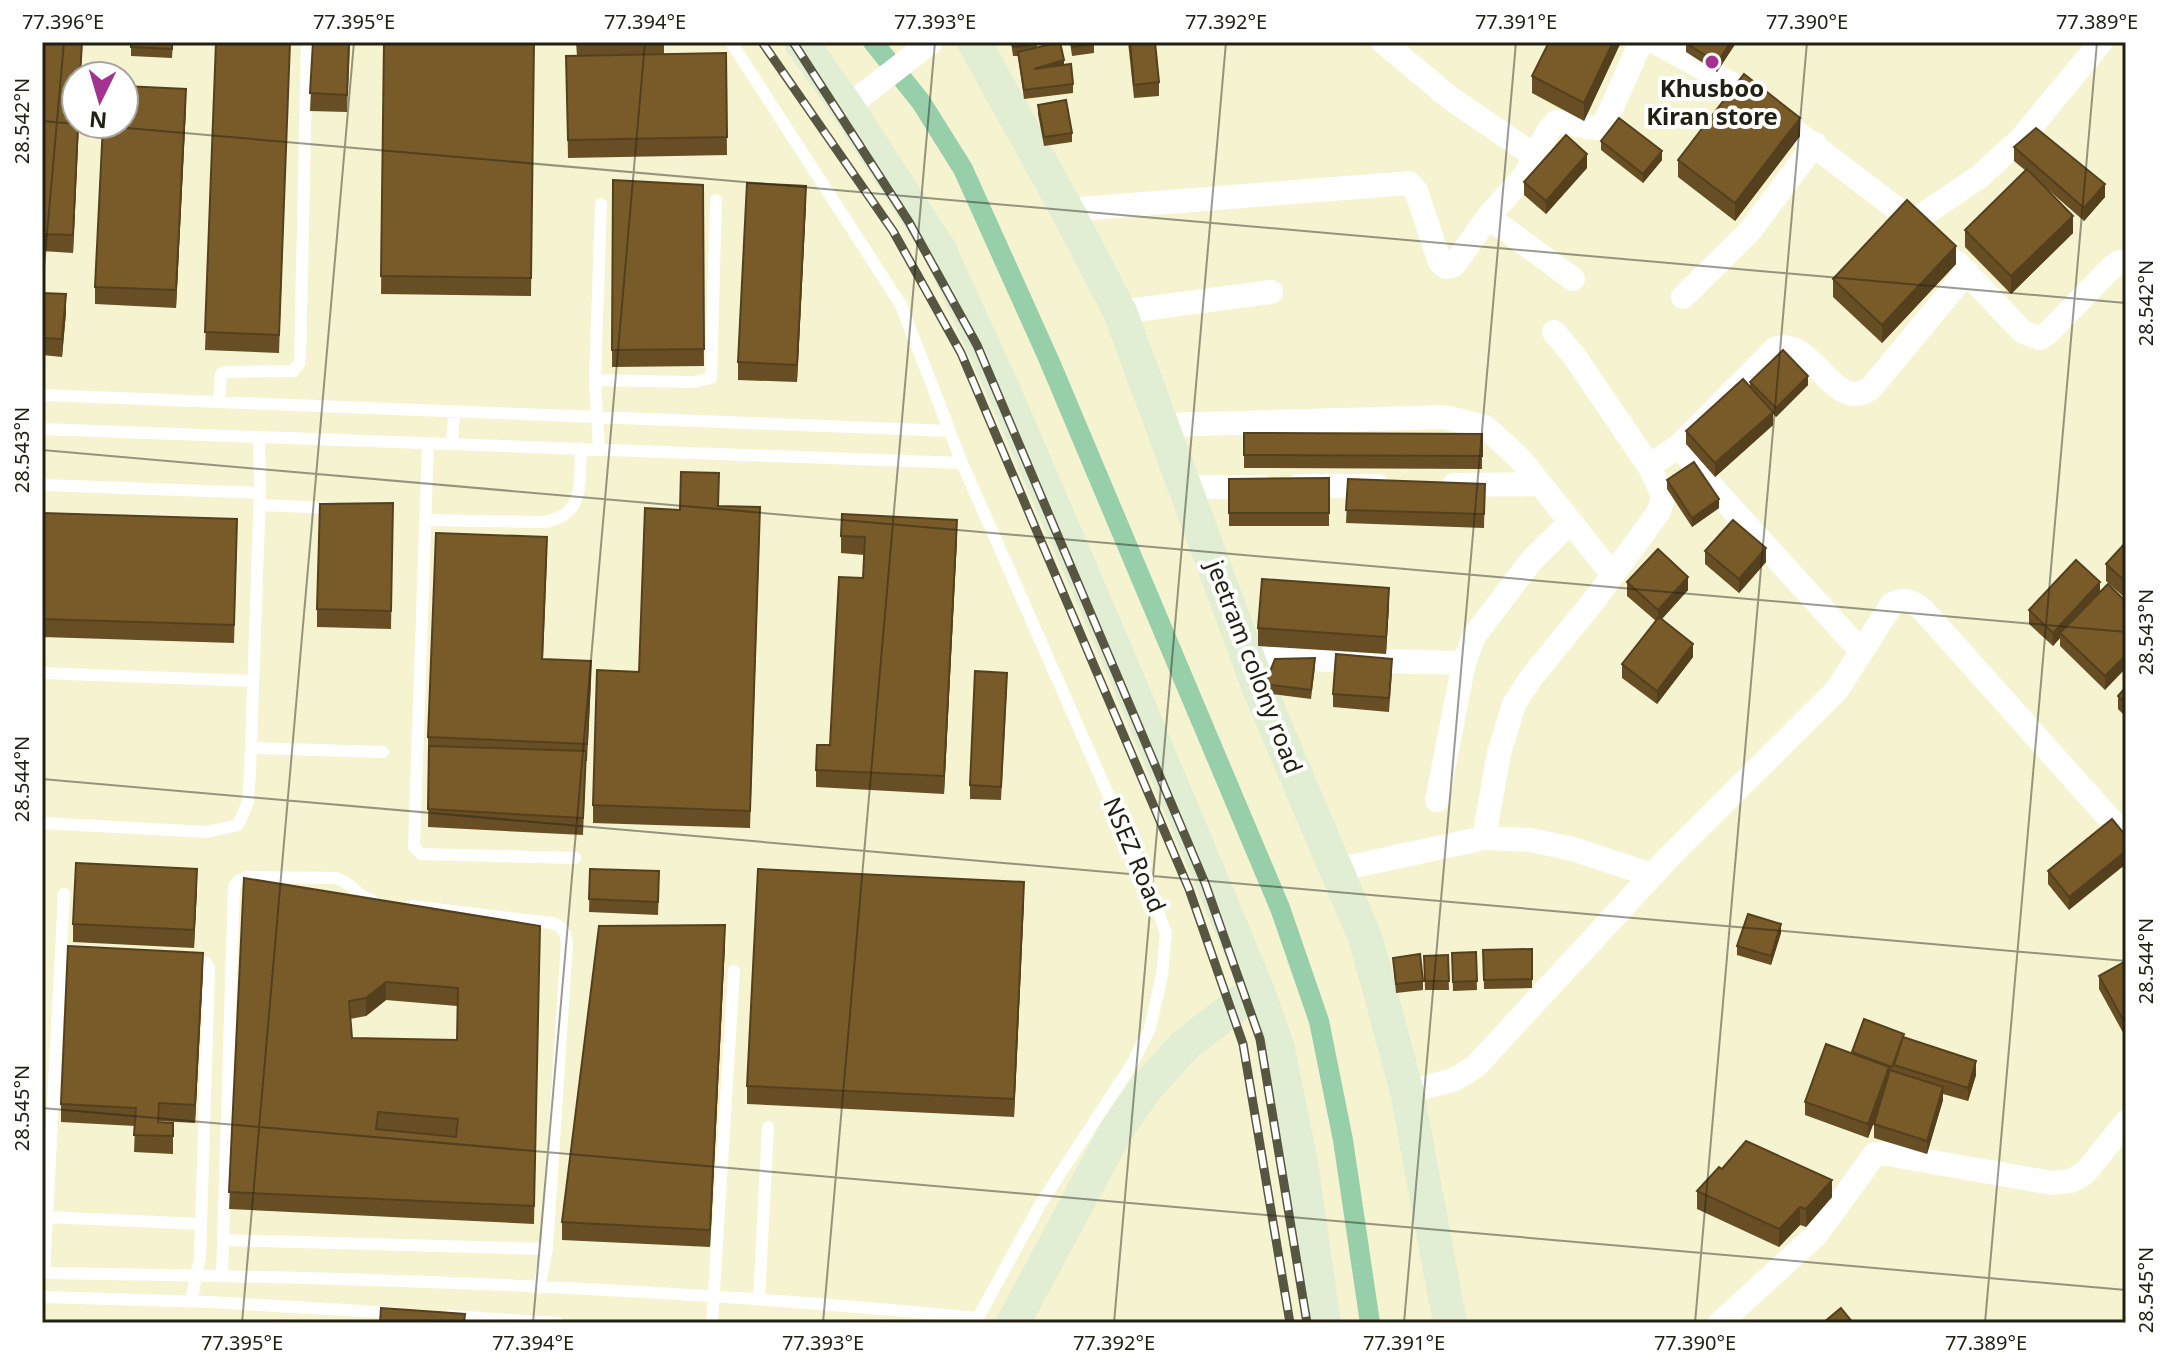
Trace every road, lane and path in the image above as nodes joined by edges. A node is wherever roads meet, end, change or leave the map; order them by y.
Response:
1 (307, 42) edge
2 (731, 42) edge
3 (801, 42) edge
4 (931, 42) edge
5 (974, 42) edge
6 (1383, 42) edge
7 (1641, 42) edge
8 (1655, 42) edge
9 (2101, 42) edge
10 (854, 102) junction
11 (1815, 144) junction
12 (1535, 156) junction
13 (716, 200) dead end
14 (601, 204) dead end
15 (1067, 210) junction
16 (1488, 217) junction
17 (1914, 221) junction
18 (2126, 262) edge
19 (1967, 272) junction
20 (1573, 279) dead end
21 (1271, 292) dead end
22 (1683, 297) dead end
23 (1120, 312) junction
24 (1554, 332) dead end
25 (595, 380) junction
26 (42, 395) edge
27 (219, 402) junction
28 (454, 412) junction
29 (596, 418) junction
30 (1162, 425) junction
31 (42, 429) edge
32 (950, 431) junction
33 (259, 437) junction
34 (428, 443) junction
35 (452, 444) junction
36 (1679, 446) junction
37 (581, 448) junction
38 (599, 449) junction
39 (962, 463) junction
40 (1649, 466) junction
41 (1540, 484) junction
42 (42, 485) edge
43 (1401, 485) edge
44 (1432, 485) edge
45 (1185, 487) junction
46 (260, 499) junction
47 (345, 508) edge
48 (425, 520) junction
49 (1570, 522) junction
50 (1613, 575) junction
51 (1861, 651) junction
52 (1248, 658) junction
53 (1464, 663) junction
54 (42, 673) edge
55 (252, 681) junction
56 (251, 748) junction
57 (383, 752) dead end
58 (1437, 800) dead end
59 (42, 823) edge
60 (2126, 837) edge
61 (1484, 838) junction
62 (575, 858) dead end
63 (1336, 870) junction
64 (1652, 875) junction
65 (64, 894) dead end
66 (380, 902) edge
67 (396, 904) edge
68 (61, 955) junction
69 (92, 957) edge
70 (171, 961) edge
71 (734, 971) dead end
72 (1257, 989) junction
73 (1407, 1092) junction
74 (2126, 1122) edge
75 (768, 1127) dead end
76 (47, 1217) junction
77 (201, 1224) junction
78 (223, 1240) junction
79 (547, 1249) junction
80 (43, 1273) edge
81 (195, 1275) junction
82 (222, 1275) junction
83 (539, 1288) junction
84 (42, 1297) edge
85 (713, 1297) junction
86 (759, 1299) junction
87 (191, 1301) junction
88 (416, 1314) edge
89 (431, 1315) edge
90 (977, 1320) edge
91 (558, 1323) edge
92 (712, 1323) edge
93 (1013, 1323) edge
94 (1324, 1323) edge
95 (1450, 1323) edge
96 (1720, 1323) edge

1 - 27 lane
2 - 32 lane, NSEZ Road
3 - 10 street
4 - 10 street
5 - 15 street, jeetram colony road
6 - 12 street
7 - 12 street
8 - 11 street
9 - 17 street
10 - 72 street
11 - 17 street
11 - 22 street
12 - 16 street
13 - 25 lane
14 - 25 lane
15 - 16 street
15 - 23 street, jeetram colony road
16 - 20 street
17 - 19 street
18 - 19 street
19 - 36 street
21 - 23 street
23 - 30 street, jeetram colony road
24 - 40 street
25 - 29 lane
26 - 27 lane
27 - 28 lane
28 - 29 lane
28 - 35 lane
29 - 32 lane
29 - 38 lane
30 - 41 street
30 - 45 street, jeetram colony road
31 - 33 lane
32 - 39 lane, NSEZ Road
33 - 34 lane
33 - 46 lane
34 - 35 lane
34 - 48 lane
35 - 37 lane
36 - 40 street
36 - 51 street
37 - 38 lane
37 - 48 lane
38 - 39 lane
39 - 90 lane, NSEZ Road
40 - 50 street
41 - 44 street
41 - 49 street
42 - 46 lane
43 - 45 street
45 - 52 street, jeetram colony road
46 - 47 lane
46 - 55 lane
48 - 62 lane
49 - 50 street
49 - 53 street
50 - 61 street
51 - 60 street
51 - 64 street
52 - 53 street
52 - 63 street, jeetram colony road
53 - 58 street
54 - 55 lane
55 - 56 lane
56 - 57 lane
56 - 59 lane
61 - 63 street
61 - 64 street
63 - 73 street, jeetram colony road
64 - 73 street
65 - 68 lane
66 - 78 lane
67 - 79 lane
68 - 69 lane
68 - 76 lane
70 - 77 lane
71 - 85 lane
72 - 93 street
72 - 94 street
73 - 95 street, jeetram colony road
74 - 96 street
75 - 86 lane
76 - 77 lane
76 - 80 lane
77 - 81 lane
78 - 79 lane
78 - 82 lane
79 - 83 lane
80 - 81 lane
81 - 82 lane
81 - 87 lane
82 - 83 lane
83 - 85 lane
84 - 87 lane
85 - 86 lane
85 - 92 lane
86 - 90 lane
87 - 88 lane
89 - 91 lane

